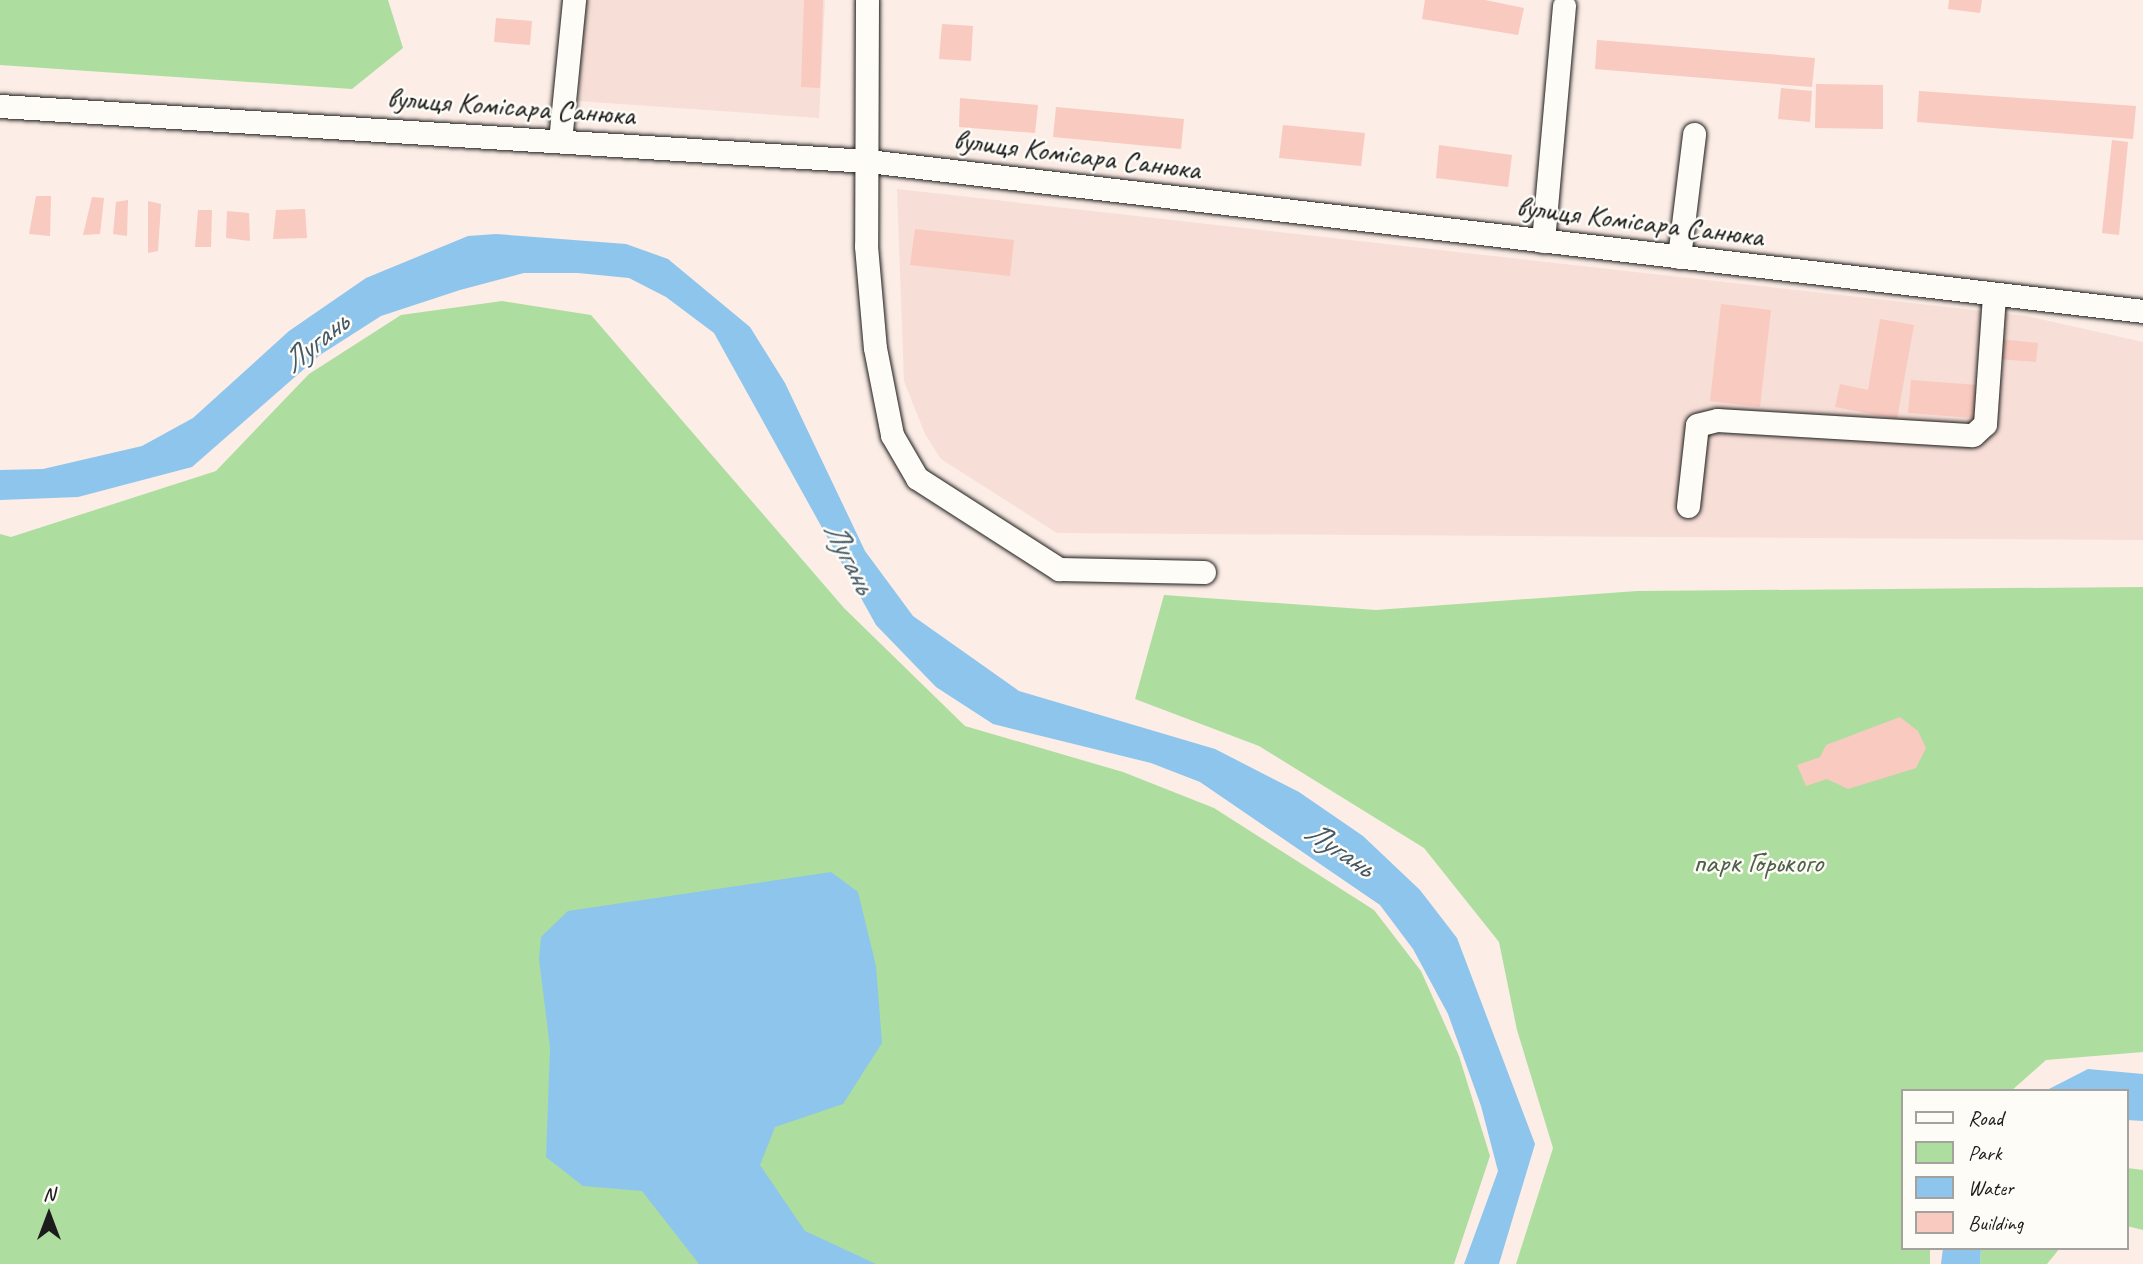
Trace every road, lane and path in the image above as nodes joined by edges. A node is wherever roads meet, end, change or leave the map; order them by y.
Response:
1 (573, 0) edge
2 (867, 0) edge
3 (1564, 6) dead end
4 (0, 106) edge
5 (1694, 134) dead end
6 (560, 141) junction
7 (868, 161) junction
8 (1544, 241) junction
9 (1679, 257) junction
10 (1994, 294) junction
11 (2143, 310) edge
12 (1688, 506) dead end
13 (1203, 572) dead end

1 - 6 street
2 - 7 street
3 - 8 street
4 - 6 street, вулиця Комісара Санюка
5 - 9 street
6 - 7 street, вулиця Комісара Санюка
7 - 8 street, вулиця Комісара Санюка
7 - 13 street
8 - 9 street, вулиця Комісара Санюка
9 - 10 street, вулиця Комісара Санюка
10 - 11 street, вулиця Комісара Санюка
10 - 12 street

